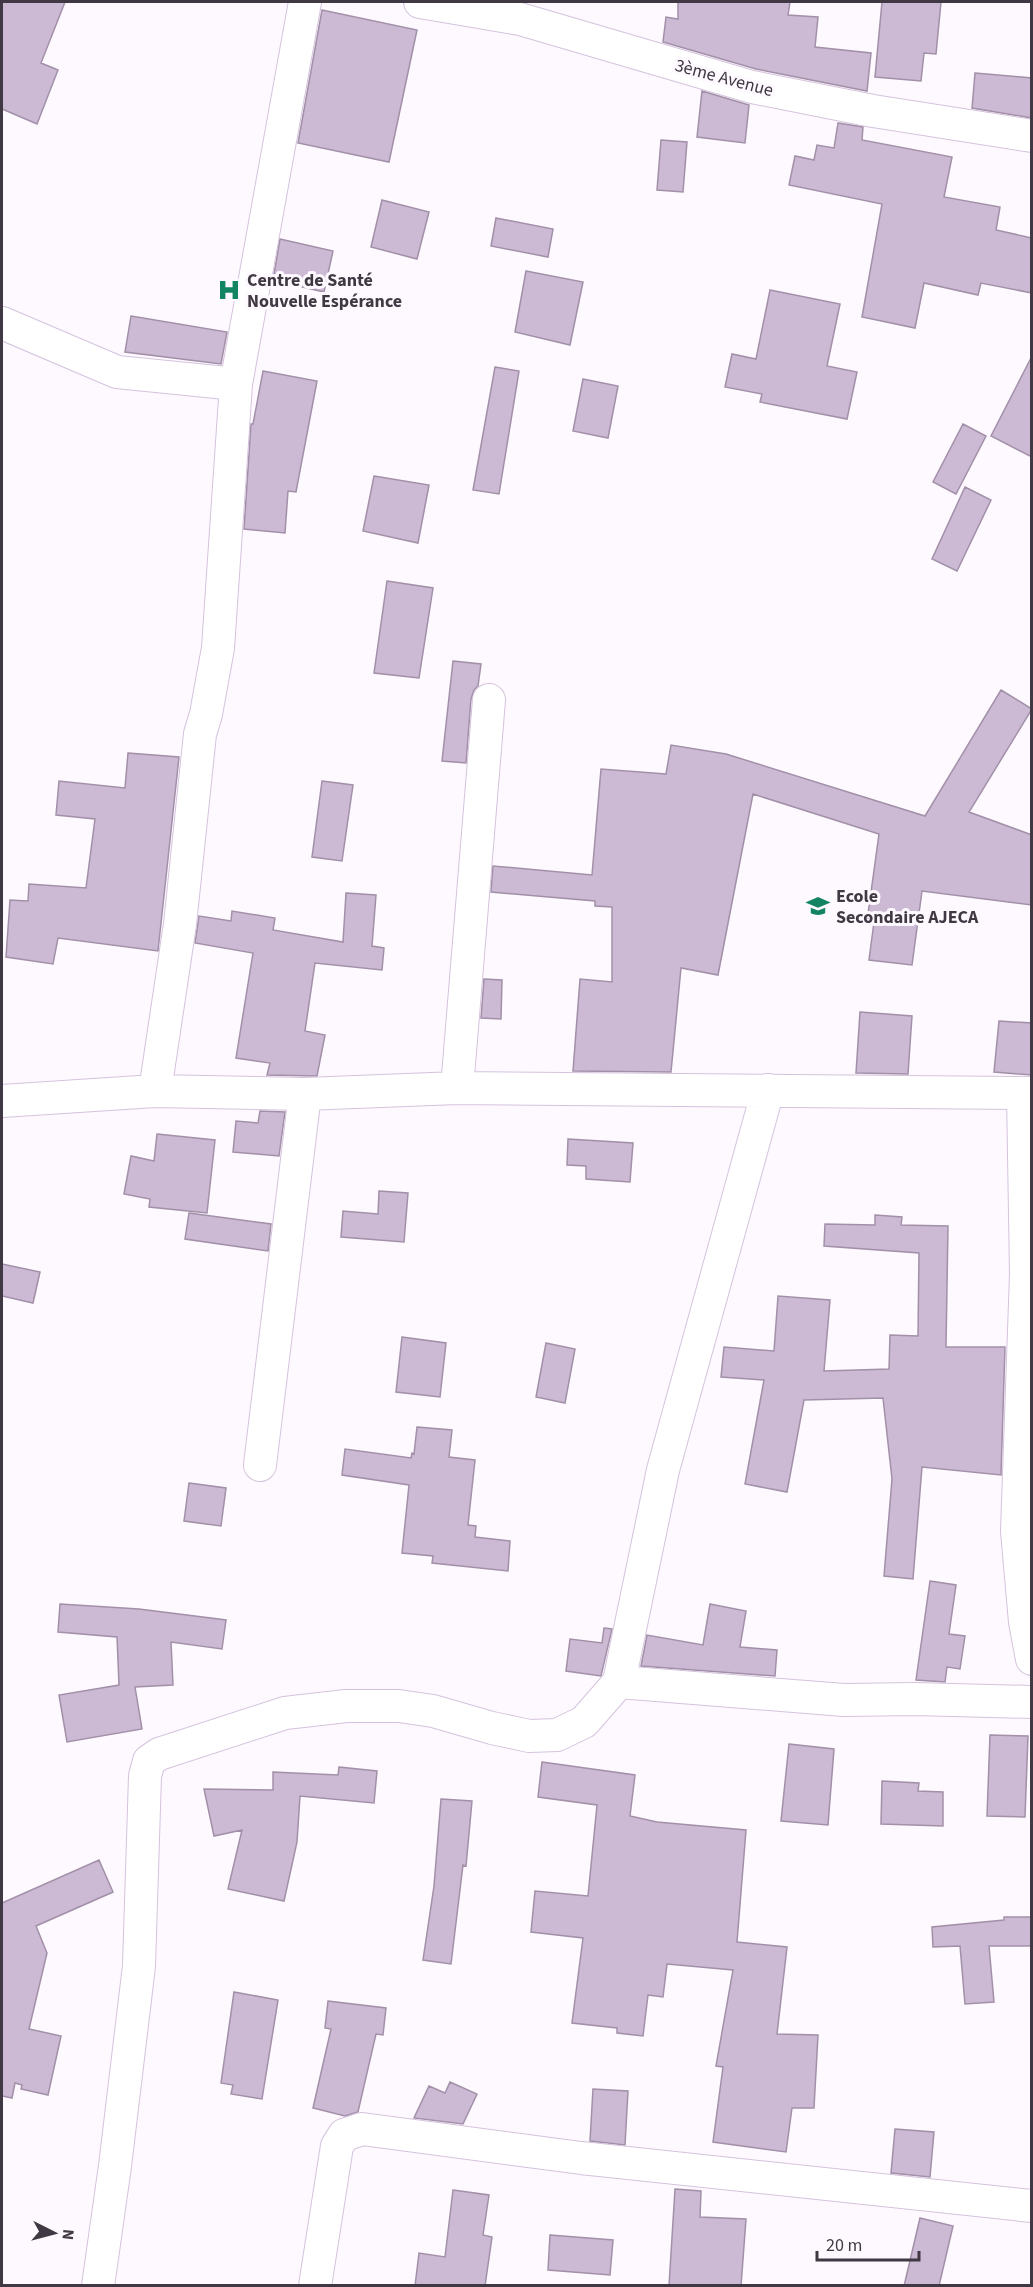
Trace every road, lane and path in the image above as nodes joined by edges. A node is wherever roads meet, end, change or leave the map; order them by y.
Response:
1 (305, 2) edge
2 (420, 2) edge
3 (1032, 136) edge
4 (2, 323) edge
5 (236, 384) junction
6 (489, 700) dead end
7 (457, 1088) junction
8 (768, 1090) junction
9 (155, 1091) junction
10 (1027, 1093) edge
11 (305, 1094) junction
12 (2, 1101) edge
13 (260, 1465) dead end
14 (1032, 1659) edge
15 (619, 1682) junction
16 (1032, 1702) edge
17 (1032, 2206) edge
18 (98, 2286) edge
19 (315, 2286) edge

1 - 5 street
2 - 3 street, 3ème Avenue
4 - 5 street
5 - 9 street
6 - 7 street
7 - 8 street
7 - 11 street
8 - 10 street
8 - 15 street
9 - 11 street
9 - 12 street
10 - 14 street
11 - 13 street
15 - 16 street
15 - 18 street
17 - 19 street

